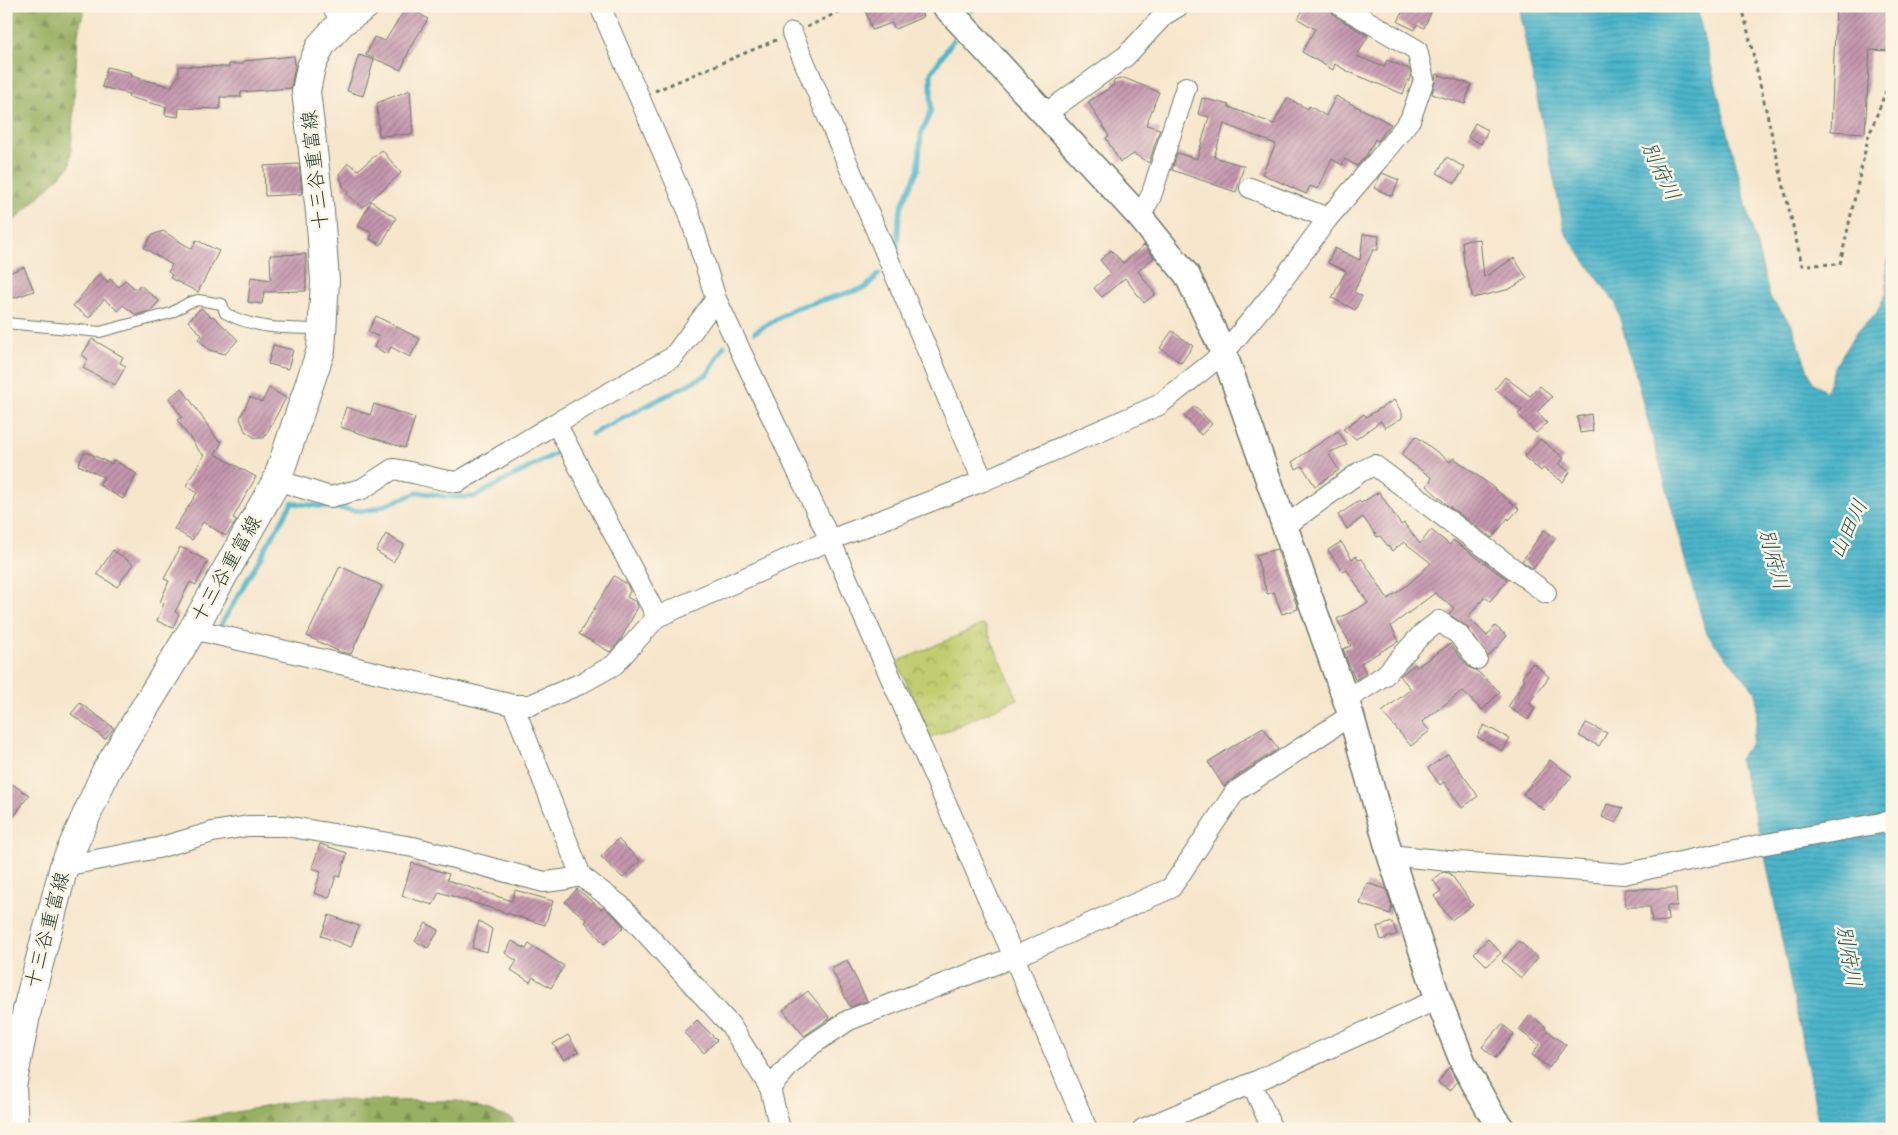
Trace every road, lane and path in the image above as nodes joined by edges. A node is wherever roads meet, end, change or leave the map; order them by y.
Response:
1 (365, 6) edge
2 (600, 6) edge
3 (851, 6) edge
4 (945, 6) edge
5 (1179, 6) edge
6 (1341, 6) edge
7 (1742, 6) edge
8 (337, 14) edge
9 (792, 33) junction
10 (1892, 75) edge
11 (1186, 87) dead end
12 (640, 98) junction
13 (1045, 114) junction
14 (1250, 188) dead end
15 (1140, 217) junction
16 (1328, 218) junction
17 (716, 299) junction
18 (6, 323) edge
19 (322, 329) junction
20 (1224, 353) junction
21 (556, 423) junction
22 (277, 480) junction
23 (983, 481) junction
24 (1285, 526) junction
25 (830, 540) junction
26 (1546, 593) dead end
27 (658, 617) junction
28 (193, 629) junction
29 (1477, 658) dead end
30 (513, 705) junction
31 (1349, 707) junction
32 (1892, 821) edge
33 (1390, 855) junction
34 (64, 866) junction
35 (581, 876) junction
36 (1014, 957) junction
37 (1438, 1000) junction
38 (1252, 1083) junction
39 (770, 1088) junction
40 (14, 1129) edge
41 (780, 1129) edge
42 (1087, 1129) edge
43 (1143, 1129) edge
44 (1272, 1129) edge
45 (1502, 1129) edge

1 - 8 main road, 十三谷重富線
2 - 12 street
3 - 9 path
4 - 13 street
5 - 13 street
6 - 16 street
7 - 10 path
8 - 19 main road, 十三谷重富線
9 - 12 path
9 - 23 street
11 - 15 street
12 - 17 street
13 - 15 street
14 - 16 street
15 - 20 street
16 - 20 street
17 - 21 street
17 - 25 street
18 - 19 lane
19 - 22 main road, 十三谷重富線
20 - 23 street
20 - 24 street
21 - 22 street
21 - 27 street
22 - 28 main road, 十三谷重富線
23 - 25 street
24 - 26 street
24 - 31 street
25 - 27 street
25 - 36 street
27 - 30 street
28 - 30 street
28 - 34 main road, 十三谷重富線
29 - 31 street
30 - 35 street
31 - 33 street
31 - 36 street
32 - 33 street
33 - 37 street
34 - 35 street
34 - 40 main road, 十三谷重富線
35 - 39 street
36 - 39 street
36 - 42 street
37 - 38 street
37 - 45 street
38 - 43 street
38 - 44 street
39 - 41 street

